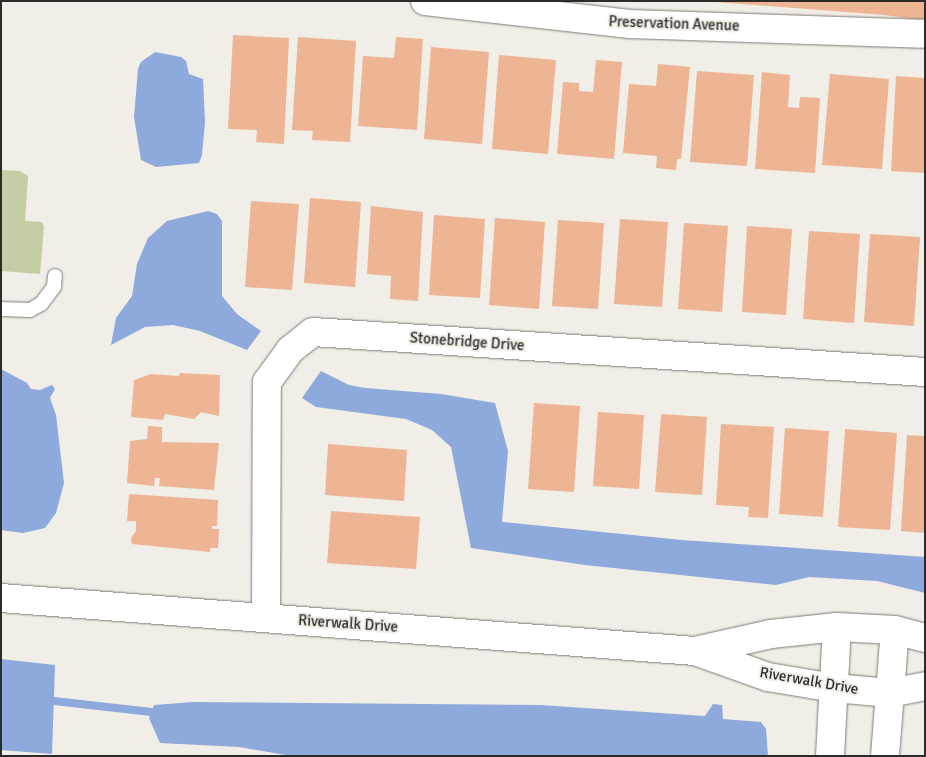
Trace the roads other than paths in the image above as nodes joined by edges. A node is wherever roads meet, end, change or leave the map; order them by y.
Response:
1 (425, 1) edge
2 (925, 34) edge
3 (55, 276) dead end
4 (1, 309) edge
5 (925, 372) edge
6 (1, 598) edge
7 (266, 618) junction
8 (837, 627) junction
9 (896, 630) junction
10 (925, 638) edge
11 (695, 651) junction
12 (925, 686) edge
13 (834, 688) junction
14 (890, 693) junction
15 (830, 756) edge
16 (884, 756) edge

1 - 2 street, Preservation Avenue
3 - 4 lane
5 - 7 street, Stonebridge Drive
6 - 7 street, Riverwalk Drive
7 - 11 street, Riverwalk Drive
8 - 9 street, Riverwalk Drive
8 - 11 street, Riverwalk Drive
8 - 13 street
9 - 10 street, Riverwalk Drive
9 - 14 street
11 - 13 street, Riverwalk Drive
12 - 14 street, Riverwalk Drive
13 - 14 street, Riverwalk Drive
13 - 15 street
14 - 16 street

